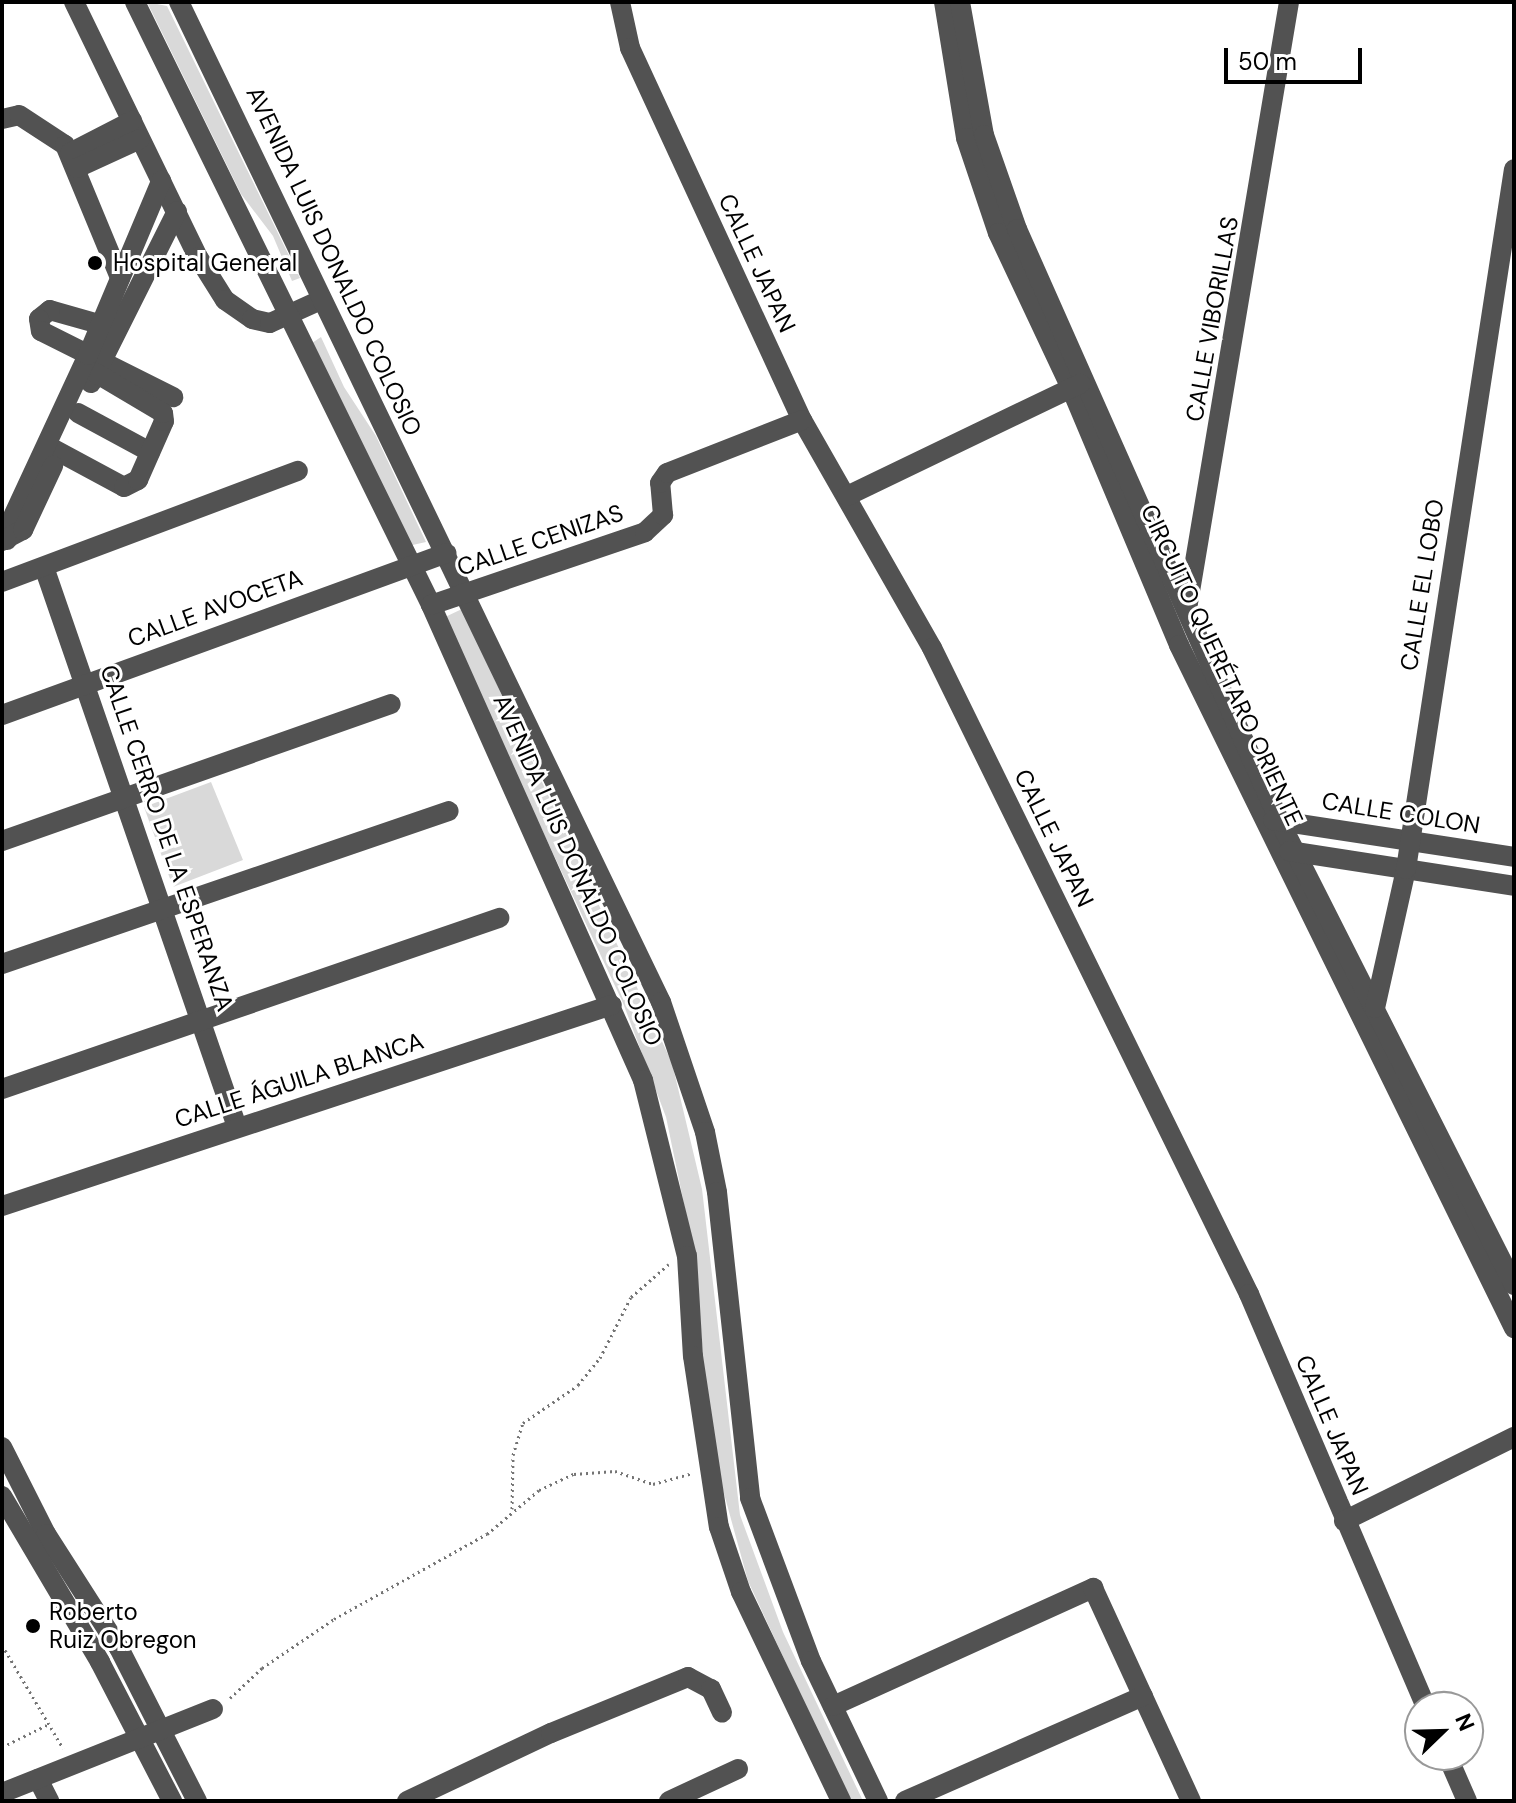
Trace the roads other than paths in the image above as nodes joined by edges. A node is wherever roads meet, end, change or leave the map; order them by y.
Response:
1 (74, 2) edge
2 (135, 2) edge
3 (179, 2) edge
4 (620, 2) edge
5 (944, 2) edge
6 (960, 2) edge
7 (1289, 2) edge
8 (2, 119) edge
9 (136, 130) junction
10 (975, 136) junction
11 (74, 161) junction
12 (1514, 169) edge
13 (161, 181) junction
14 (177, 211) junction
15 (120, 278) junction
16 (321, 300) junction
17 (288, 314) junction
18 (99, 324) junction
19 (95, 363) junction
20 (1079, 385) junction
21 (173, 397) dead end
22 (78, 413) junction
23 (802, 420) junction
24 (54, 449) junction
25 (150, 452) junction
26 (298, 471) dead end
27 (847, 496) junction
28 (5, 540) edge
29 (446, 553) junction
30 (409, 565) junction
31 (44, 567) junction
32 (2, 582) edge
33 (464, 593) junction
34 (431, 605) junction
35 (1187, 609) junction
36 (1179, 645) junction
37 (87, 683) junction
38 (391, 704) dead end
39 (2, 715) edge
40 (122, 798) junction
41 (448, 811) dead end
42 (1272, 820) junction
43 (1409, 839) junction
44 (2, 841) edge
45 (1288, 851) junction
46 (1514, 857) edge
47 (1406, 869) junction
48 (1514, 886) edge
49 (163, 912) junction
50 (499, 918) dead end
51 (2, 964) edge
52 (612, 1005) junction
53 (1375, 1008) junction
54 (200, 1018) junction
55 (2, 1089) edge
56 (237, 1127) junction
57 (2, 1206) edge
58 (1514, 1285) edge
59 (1514, 1328) edge
60 (1514, 1437) edge
61 (2, 1447) edge
62 (2, 1496) edge
63 (1344, 1521) junction
64 (72, 1575) junction
65 (53, 1586) junction
66 (1419, 1691) edge
67 (1143, 1696) junction
68 (833, 1706) junction
69 (213, 1709) road end
70 (722, 1713) dead end
71 (162, 1730) junction
72 (140, 1739) junction
73 (738, 1769) dead end
74 (1454, 1771) edge
75 (38, 1779) junction
76 (2, 1793) edge
77 (49, 1801) edge
78 (172, 1801) edge
79 (197, 1801) edge
80 (407, 1801) edge
81 (669, 1801) edge
82 (841, 1801) edge
83 (878, 1801) edge
84 (905, 1801) edge
85 (1190, 1801) edge
86 (1467, 1801) edge

1 - 9 street
2 - 17 street, AVENIDA LUIS DONALDO COLOSIO
3 - 16 street, AVENIDA LUIS DONALDO COLOSIO
4 - 23 street, CALLE JAPAN
5 - 10 street, CIRCUITO QUERÉTARO ORIENTE
6 - 10 street, CIRCUITO QUERÉTARO ORIENTE
7 - 35 street, CALLE VIBORILLAS
8 - 11 street
9 - 11 street
9 - 13 street
10 - 20 street, CIRCUITO QUERÉTARO ORIENTE
11 - 15 street
12 - 43 street, CALLE EL LOBO
13 - 14 street
13 - 15 street
14 - 17 street
14 - 19 street
15 - 18 street
16 - 17 street
16 - 29 street, AVENIDA LUIS DONALDO COLOSIO
17 - 30 street, AVENIDA LUIS DONALDO COLOSIO
18 - 19 street
18 - 19 street
19 - 21 street
19 - 22 street
19 - 24 street
19 - 25 street
20 - 27 street
20 - 35 street, CIRCUITO QUERÉTARO ORIENTE
20 - 36 street, CIRCUITO QUERÉTARO ORIENTE
22 - 24 street
22 - 25 street
23 - 27 street, CALLE JAPAN
23 - 33 street, CALLE CENIZAS
24 - 25 street
24 - 28 street
26 - 31 street
27 - 63 street, CALLE JAPAN
29 - 30 street, CALLE AVOCETA
29 - 33 street, AVENIDA LUIS DONALDO COLOSIO
30 - 34 street, AVENIDA LUIS DONALDO COLOSIO
30 - 37 street, CALLE AVOCETA
31 - 32 street
31 - 37 street, CALLE CERRO DE LA ESPERANZA
33 - 34 street, CALLE CENIZAS
33 - 68 street, AVENIDA LUIS DONALDO COLOSIO
34 - 52 street, AVENIDA LUIS DONALDO COLOSIO
35 - 36 street, CALLE VIBORILLAS
35 - 42 street, CIRCUITO QUERÉTARO ORIENTE
36 - 42 street, CIRCUITO QUERÉTARO ORIENTE
37 - 39 street, CALLE AVOCETA
37 - 40 street, CALLE CERRO DE LA ESPERANZA
38 - 40 street
40 - 44 street
40 - 49 street, CALLE CERRO DE LA ESPERANZA
41 - 49 street
42 - 43 street, CALLE COLON
42 - 45 street, CIRCUITO QUERÉTARO ORIENTE
43 - 46 street, CALLE COLON
43 - 47 street, CALLE EL LOBO
45 - 47 street
45 - 53 street, CIRCUITO QUERÉTARO ORIENTE
45 - 59 street, CIRCUITO QUERÉTARO ORIENTE
47 - 48 street
47 - 53 street, CALLE EL LOBO
49 - 51 street
49 - 54 street, CALLE CERRO DE LA ESPERANZA
50 - 54 street
52 - 56 street, CALLE ÁGUILA BLANCA
52 - 82 street, AVENIDA LUIS DONALDO COLOSIO
53 - 58 street, CIRCUITO QUERÉTARO ORIENTE
54 - 55 street
54 - 56 street, CALLE CERRO DE LA ESPERANZA
56 - 57 street, CALLE ÁGUILA BLANCA
60 - 63 street
61 - 64 street
62 - 65 street
63 - 66 street, CALLE JAPAN
64 - 65 street
64 - 71 street
65 - 72 street
67 - 68 street
67 - 84 street
67 - 85 street
68 - 83 street, AVENIDA LUIS DONALDO COLOSIO
69 - 71 street
70 - 80 street
71 - 72 street
71 - 79 street
72 - 75 street
72 - 78 street
73 - 81 street
74 - 86 street
75 - 76 street
75 - 77 street

